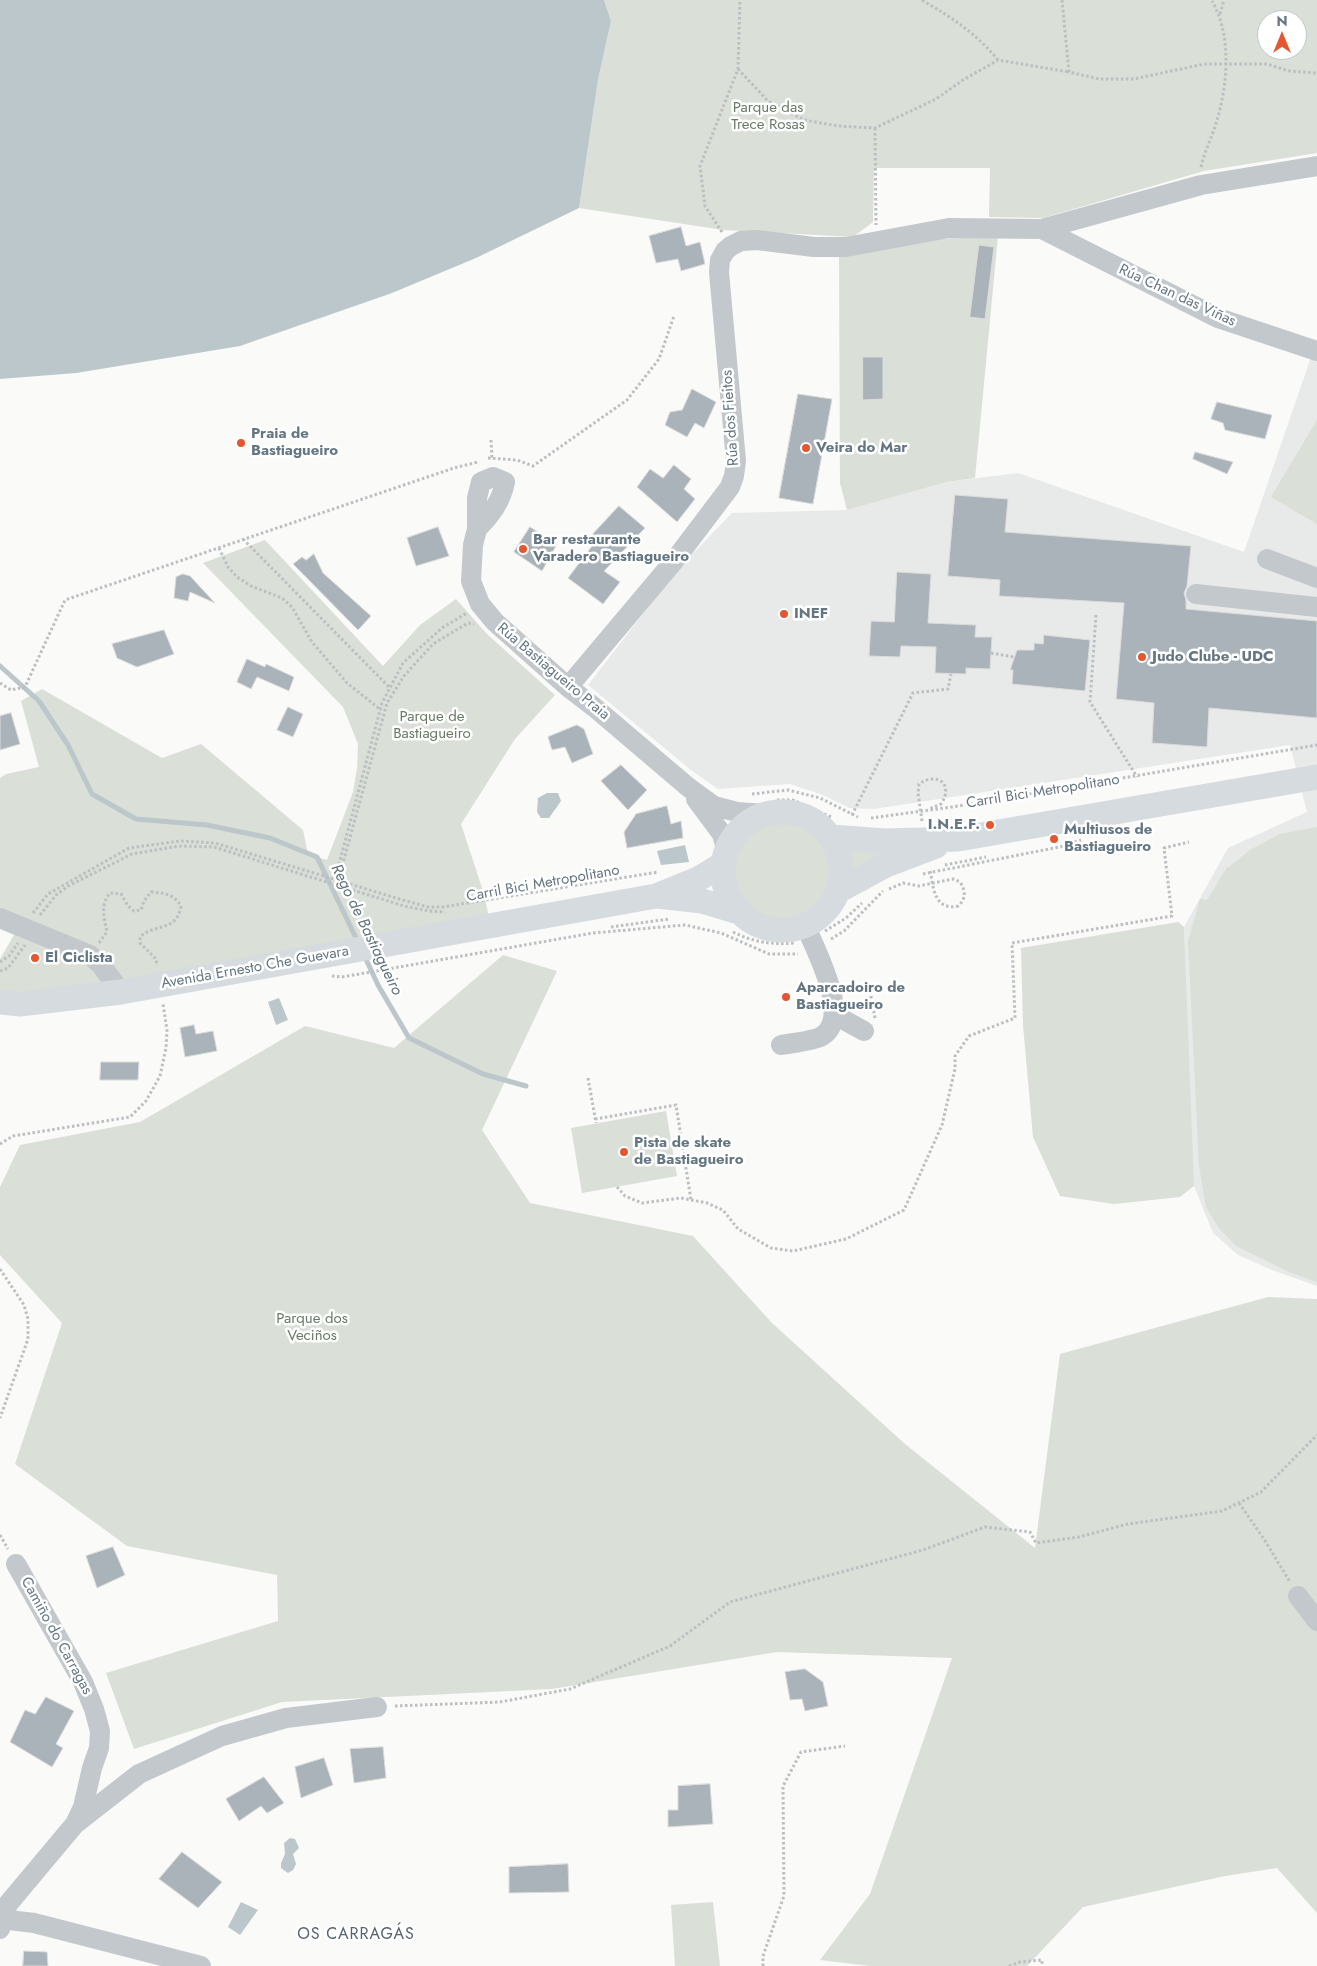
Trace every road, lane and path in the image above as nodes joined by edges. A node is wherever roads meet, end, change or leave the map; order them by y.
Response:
1 (740, 0) edge
2 (922, 0) edge
3 (1062, 0) edge
4 (1224, 0) edge
5 (1212, 1) edge
6 (1220, 14) junction
7 (998, 60) junction
8 (1227, 65) junction
9 (738, 69) junction
10 (1069, 72) junction
11 (1317, 73) edge
12 (875, 128) junction
13 (1317, 166) edge
14 (1201, 185) junction
15 (1042, 229) junction
16 (876, 242) junction
17 (731, 246) junction
18 (674, 316) dead end
19 (1317, 351) edge
20 (477, 529) dead end
21 (244, 539) junction
22 (219, 548) junction
23 (1267, 558) dead end
24 (1317, 578) edge
25 (1196, 594) dead end
26 (480, 604) junction
27 (1317, 607) edge
28 (1096, 615) dead end
29 (482, 625) dead end
30 (991, 653) dead end
31 (1014, 657) dead end
32 (951, 674) dead end
33 (0, 683) edge
34 (568, 687) junction
35 (390, 688) junction
36 (381, 710) junction
37 (1137, 777) dead end
38 (1317, 777) edge
39 (928, 778) dead end
40 (688, 787) junction
41 (770, 807) junction
42 (852, 815) dead end
43 (884, 816) dead end
44 (924, 822) dead end
45 (917, 823) dead end
46 (833, 828) junction
47 (958, 838) junction
48 (1087, 838) dead end
49 (1189, 842) dead end
50 (725, 857) junction
51 (915, 877) dead end
52 (334, 879) dead end
53 (909, 880) dead end
54 (903, 883) junction
55 (334, 884) junction
56 (661, 886) junction
57 (838, 891) junction
58 (953, 908) dead end
59 (739, 912) junction
60 (0, 918) edge
61 (806, 927) junction
62 (28, 928) junction
63 (816, 950) junction
64 (90, 955) junction
65 (156, 959) dead end
66 (0, 962) edge
67 (0, 971) edge
68 (325, 975) dead end
69 (870, 991) dead end
70 (121, 992) junction
71 (165, 1000) dead end
72 (0, 1002) edge
73 (156, 1002) dead end
74 (834, 1005) junction
75 (164, 1012) dead end
76 (870, 1025) joint
77 (781, 1045) dead end
78 (588, 1078) dead end
79 (595, 1118) junction
80 (596, 1124) dead end
81 (0, 1144) edge
82 (617, 1187) dead end
83 (691, 1200) junction
84 (0, 1269) edge
85 (0, 1418) edge
86 (1317, 1435) edge
87 (1239, 1503) junction
88 (16, 1564) dead end
89 (1298, 1596) joint
90 (1317, 1621) edge
91 (378, 1706) joint
92 (845, 1746) dead end
93 (75, 1824) junction
94 (1, 1923) edge
95 (201, 1966) edge
96 (764, 1966) edge
97 (1009, 1966) edge
98 (1042, 1966) edge

1 - 9 path
2 - 7 path
3 - 10 path
4 - 6 path
5 - 6 path
6 - 8 path
7 - 10 path
7 - 12 path
8 - 10 path
8 - 11 path
8 - 14 path
9 - 12 path
9 - 17 path
12 - 16 path
13 - 14 street
14 - 15 street
15 - 16 street
15 - 19 street, Rúa Chan das Viñas
16 - 17 street
17 - 34 street, Rúa dos Fieitos
18 - 21 path
20 - 26 street, Rúa Bastiagueiro Praia
21 - 22 path
21 - 35 path
22 - 33 path
22 - 36 path
23 - 24 street
25 - 27 street
26 - 34 street, Rúa Bastiagueiro Praia
26 - 35 path
28 - 37 path
29 - 55 path
30 - 31 path
32 - 42 path
34 - 40 street, Rúa Bastiagueiro Praia
35 - 36 path
36 - 55 path
38 - 47 main road
39 - 43 path
40 - 41 street
40 - 50 street
41 - 46 main road
41 - 46 path
41 - 50 main road
44 - 45 path
46 - 47 main road
46 - 57 main road
47 - 57 main road
48 - 51 path
49 - 83 path
50 - 56 main road, Avenida Ernesto Che Guevara
50 - 59 main road
52 - 62 path
53 - 54 path
54 - 58 path
54 - 63 path
55 - 56 path, Carril Bici Metropolitano
55 - 62 path, Carril Bici Metropolitano
56 - 59 main road, Avenida Ernesto Che Guevara
56 - 70 main road, Avenida Ernesto Che Guevara
57 - 61 main road
59 - 61 main road
60 - 62 street
61 - 63 street
62 - 64 street
62 - 66 path
62 - 67 path
63 - 68 path
63 - 74 street
64 - 65 path
64 - 70 street
69 - 76 path
70 - 72 main road, Avenida Ernesto Che Guevara
71 - 73 path
74 - 76 street
74 - 77 street
75 - 81 path
78 - 79 path
79 - 80 path
79 - 83 path
82 - 83 path
84 - 85 path
86 - 87 path
87 - 89 path
87 - 91 path
88 - 93 street, Camiño do Carragas
89 - 90 street
91 - 93 street, Camiño do Carragas
92 - 96 path
93 - 94 street, Camiño do Carragas
94 - 95 street
97 - 98 path

